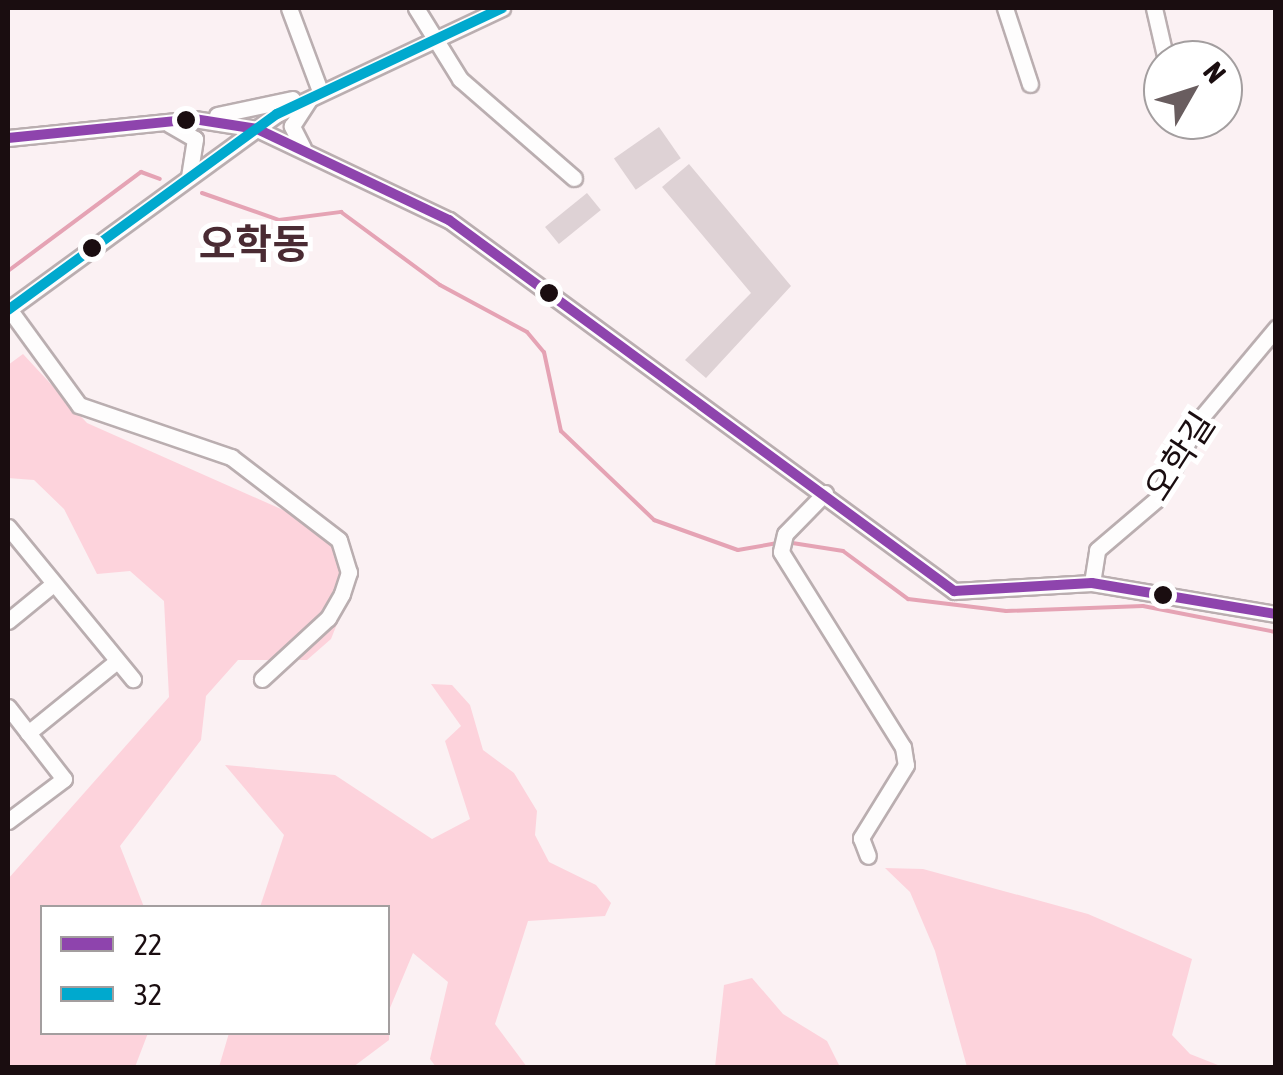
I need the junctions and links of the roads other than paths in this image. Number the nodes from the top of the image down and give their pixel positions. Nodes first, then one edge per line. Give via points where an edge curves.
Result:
1 (289, 8) edge
2 (416, 8) edge
3 (502, 8) edge
4 (1005, 8) edge
5 (1154, 8) edge
6 (1161, 40) edge
7 (433, 42) junction
8 (1030, 84) dead end
9 (320, 91) junction
10 (194, 119) junction
11 (166, 123) junction
12 (257, 129) junction
13 (8, 138) edge
14 (310, 154) junction
15 (574, 178) dead end
16 (187, 181) junction
17 (8, 310) edge
18 (1276, 328) edge
19 (825, 493) junction
20 (8, 527) edge
21 (1092, 583) junction
22 (53, 584) junction
23 (1276, 614) edge
24 (8, 621) edge
25 (117, 661) junction
26 (132, 678) dead end
27 (262, 678) dead end
28 (8, 707) edge
29 (28, 733) junction
30 (8, 821) edge
31 (868, 856) dead end

1 - 9 street
2 - 7 street
3 - 7 street
4 - 8 street
5 - 6 street
7 - 9 street
7 - 15 street via 480,99
9 - 10 street
9 - 12 street
9 - 14 street via 292,126
10 - 11 street
10 - 12 street
11 - 13 street
11 - 16 street via 195,139
12 - 14 street
12 - 16 street
14 - 19 street via 449,220
16 - 17 street
17 - 27 street via 79,405 231,456 339,540 349,572 342,594 328,618
18 - 21 street, 오학길 via 1200,419 1157,499 1097,550
19 - 21 street via 954,591
19 - 31 street via 784,534 781,552 903,747 906,765 861,838
20 - 22 street
21 - 23 street
22 - 24 street
22 - 25 street
25 - 26 street
25 - 29 street
28 - 29 street
29 - 30 street via 64,778

